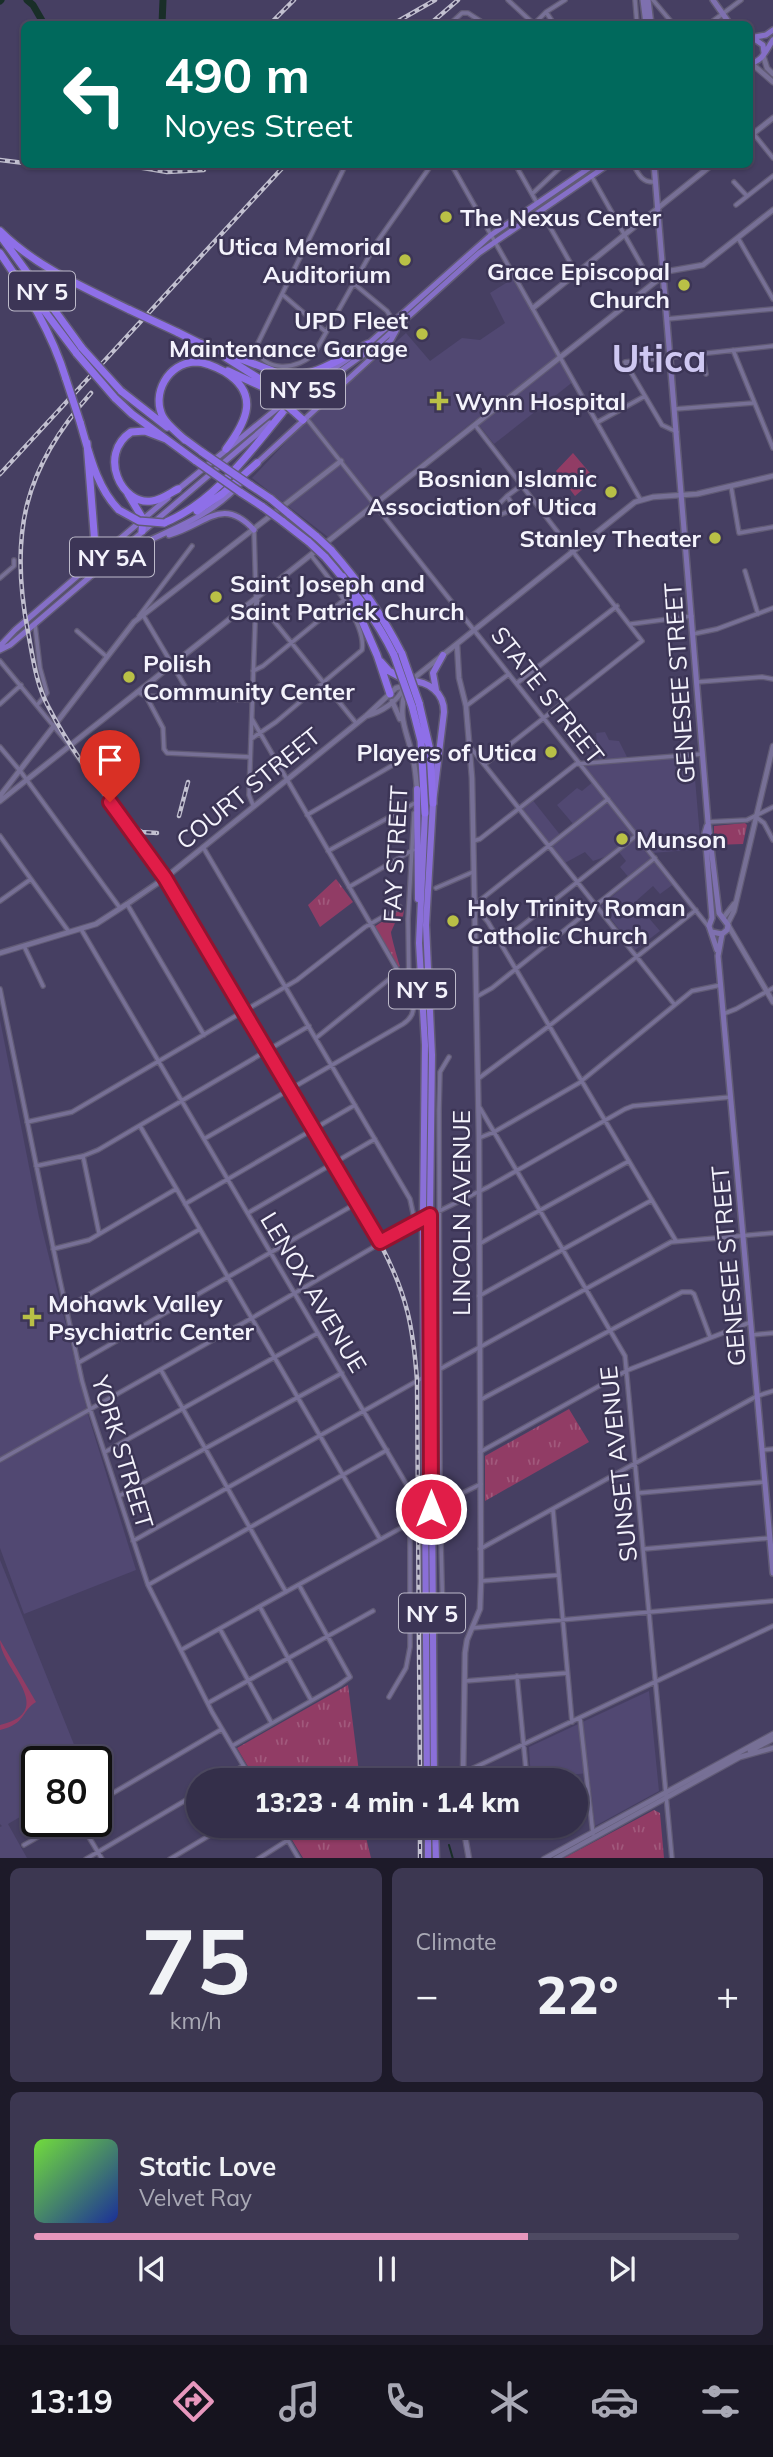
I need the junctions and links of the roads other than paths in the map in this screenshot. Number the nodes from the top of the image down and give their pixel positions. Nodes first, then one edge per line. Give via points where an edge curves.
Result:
1 (508, 0) edge
2 (565, 0) edge
3 (641, 0) edge
4 (653, 0) edge
5 (713, 0) edge
6 (741, 0) edge
7 (546, 12) junction
8 (724, 14) junction
9 (453, 21) edge
10 (480, 21) edge
11 (531, 21) edge
12 (537, 21) edge
13 (552, 21) edge
14 (638, 21) edge
15 (648, 21) edge
16 (670, 21) edge
17 (714, 21) edge
18 (730, 21) edge
19 (773, 30) edge
20 (753, 38) edge
21 (753, 39) edge
22 (773, 40) edge
23 (763, 54) junction
24 (753, 62) edge
25 (753, 65) edge
26 (773, 74) edge
27 (773, 82) edge
28 (773, 118) edge
29 (753, 133) edge
30 (753, 137) edge
31 (773, 158) edge
32 (343, 168) edge
33 (429, 168) edge
34 (453, 168) edge
35 (517, 168) edge
36 (560, 168) edge
37 (582, 168) edge
38 (583, 168) edge
39 (604, 168) edge
40 (635, 168) edge
41 (653, 168) edge
42 (708, 168) edge
43 (773, 176) edge
44 (592, 177) junction
45 (655, 182) junction
46 (734, 182) dead end
47 (575, 188) junction
48 (532, 194) junction
49 (747, 197) junction
50 (537, 203) junction
51 (736, 205) dead end
52 (657, 209) junction
53 (773, 210) edge
54 (541, 211) junction
55 (0, 233) edge
56 (625, 235) junction
57 (493, 238) junction
58 (738, 238) junction
59 (0, 252) edge
60 (642, 266) dead end
61 (576, 275) junction
62 (663, 277) junction
63 (353, 283) junction
64 (283, 295) junction
65 (773, 299) edge
66 (533, 308) junction
67 (773, 309) edge
68 (667, 319) junction
69 (396, 325) junction
70 (326, 331) junction
71 (197, 342) junction
72 (368, 344) junction
73 (773, 346) edge
74 (733, 350) junction
75 (80, 351) junction
76 (702, 353) junction
77 (671, 355) junction
78 (561, 357) junction
79 (217, 368) junction
80 (706, 374) dead end
81 (118, 395) junction
82 (645, 396) junction
83 (280, 397) junction
84 (754, 402) junction
85 (675, 409) junction
86 (282, 413) junction
87 (304, 419) junction
88 (597, 422) junction
89 (475, 425) junction
90 (677, 432) junction
91 (166, 439) junction
92 (185, 440) junction
93 (87, 443) junction
94 (773, 448) edge
95 (226, 449) junction
96 (214, 458) joint
97 (341, 461) junction
98 (257, 463) junction
99 (224, 464) joint
100 (773, 476) edge
101 (522, 485) junction
102 (731, 486) junction
103 (126, 489) junction
104 (178, 489) junction
105 (682, 495) junction
106 (507, 496) junction
107 (640, 499) junction
108 (375, 504) junction
109 (143, 519) junction
110 (164, 523) junction
111 (773, 527) edge
112 (254, 530) junction
113 (142, 531) junction
114 (159, 536) junction
115 (313, 540) junction
116 (192, 545) dead end
117 (574, 550) junction
118 (310, 555) junction
119 (15, 560) dead end
120 (98, 568) junction
121 (745, 571) dead end
122 (80, 573) junction
123 (343, 577) junction
124 (0, 579) edge
125 (256, 598) junction
126 (345, 599) junction
127 (617, 606) junction
128 (773, 608) edge
129 (758, 614) junction
130 (143, 615) junction
131 (692, 616) junction
132 (134, 622) junction
133 (35, 623) junction
134 (631, 624) junction
135 (475, 630) junction
136 (77, 631) dead end
137 (693, 634) junction
138 (292, 642) junction
139 (457, 644) junction
140 (0, 648) edge
141 (377, 655) junction
142 (398, 655) junction
143 (443, 655) junction
144 (107, 657) junction
145 (0, 661) edge
146 (172, 665) junction
147 (253, 671) junction
148 (509, 674) junction
149 (773, 678) edge
150 (697, 682) junction
151 (324, 684) junction
152 (407, 684) junction
153 (517, 684) junction
154 (20, 685) junction
155 (436, 691) junction
156 (137, 692) junction
157 (390, 694) junction
158 (146, 696) junction
159 (192, 698) junction
160 (252, 700) junction
161 (392, 703) junction
162 (0, 704) edge
163 (37, 705) junction
164 (415, 705) junction
165 (466, 706) junction
166 (366, 716) junction
167 (544, 718) junction
168 (252, 719) junction
169 (402, 722) junction
170 (356, 723) junction
171 (54, 725) junction
172 (261, 734) junction
173 (251, 739) junction
174 (70, 746) junction
175 (773, 746) edge
176 (0, 747) edge
177 (471, 748) junction
178 (411, 750) junction
179 (702, 754) junction
180 (250, 757) junction
181 (580, 763) junction
182 (485, 764) junction
183 (19, 770) junction
184 (286, 779) junction
185 (27, 780) junction
186 (417, 789) junction
187 (0, 798) edge
188 (608, 799) junction
189 (415, 803) junction
190 (433, 803) junction
191 (253, 805) junction
192 (519, 807) junction
193 (773, 807) edge
194 (425, 813) joint
195 (307, 815) junction
196 (756, 817) junction
197 (708, 822) junction
198 (637, 835) junction
199 (0, 836) edge
200 (773, 840) edge
201 (474, 841) junction
202 (549, 846) junction
203 (203, 847) junction
204 (412, 850) junction
205 (328, 851) junction
206 (655, 858) junction
207 (473, 872) junction
208 (165, 878) junction
209 (31, 879) junction
210 (578, 882) junction
211 (349, 887) junction
212 (436, 888) dead end
213 (0, 901) edge
214 (734, 903) junction
215 (127, 904) junction
216 (474, 905) junction
217 (596, 905) junction
218 (400, 907) dead end
219 (120, 909) junction
220 (695, 911) junction
221 (723, 917) junction
222 (701, 918) junction
223 (711, 919) junction
224 (370, 924) junction
225 (728, 924) junction
226 (81, 929) junction
227 (711, 930) junction
228 (69, 932) junction
229 (723, 934) junction
230 (419, 943) junction
231 (500, 943) junction
232 (741, 945) junction
233 (24, 946) junction
234 (0, 953) edge
235 (718, 956) junction
236 (636, 957) junction
237 (515, 969) junction
238 (398, 972) junction
239 (721, 985) junction
240 (43, 986) dead end
241 (285, 987) junction
242 (0, 989) edge
243 (409, 990) junction
244 (770, 990) edge
245 (476, 997) junction
246 (773, 1002) edge
247 (674, 1004) junction
248 (244, 1011) junction
249 (723, 1014) junction
250 (309, 1026) junction
251 (549, 1026) junction
252 (204, 1035) junction
253 (316, 1038) junction
254 (267, 1050) junction
255 (449, 1057) dead end
256 (159, 1061) junction
257 (331, 1065) junction
258 (478, 1079) junction
259 (581, 1080) junction
260 (290, 1089) junction
261 (731, 1097) junction
262 (181, 1101) junction
263 (355, 1105) junction
264 (478, 1106) junction
265 (605, 1121) junction
266 (27, 1122) junction
267 (139, 1126) junction
268 (313, 1128) junction
269 (494, 1132) junction
270 (479, 1138) junction
271 (204, 1139) junction
272 (375, 1139) junction
273 (83, 1156) junction
274 (629, 1161) junction
275 (334, 1164) junction
276 (36, 1166) junction
277 (517, 1171) junction
278 (228, 1179) junction
279 (176, 1189) junction
280 (479, 1192) junction
281 (652, 1200) junction
282 (357, 1203) junction
283 (185, 1204) junction
284 (440, 1210) junction
285 (541, 1210) junction
286 (248, 1213) junction
287 (427, 1217) junction
288 (415, 1223) junction
289 (200, 1229) junction
290 (100, 1233) junction
291 (773, 1233) edge
292 (743, 1236) junction
293 (676, 1241) junction
294 (380, 1242) junction
295 (479, 1244) junction
296 (53, 1249) junction
297 (564, 1249) junction
298 (271, 1254) junction
299 (229, 1279) junction
300 (587, 1289) junction
301 (295, 1293) junction
302 (479, 1297) junction
303 (65, 1306) junction
304 (252, 1318) junction
305 (751, 1322) junction
306 (611, 1329) junction
307 (318, 1333) junction
308 (773, 1333) edge
309 (752, 1335) junction
310 (710, 1338) junction
311 (480, 1349) junction
312 (274, 1357) junction
313 (78, 1363) junction
314 (160, 1370) junction
315 (440, 1370) junction
316 (628, 1370) junction
317 (342, 1373) junction
318 (427, 1376) junction
319 (773, 1391) edge
320 (298, 1396) junction
321 (757, 1396) junction
322 (480, 1400) junction
323 (90, 1409) junction
324 (183, 1409) junction
325 (364, 1410) junction
326 (321, 1436) junction
327 (206, 1449) junction
328 (773, 1449) edge
329 (388, 1450) junction
330 (762, 1450) junction
331 (105, 1452) junction
332 (480, 1452) junction
333 (0, 1460) edge
334 (636, 1464) junction
335 (343, 1476) junction
336 (765, 1482) junction
337 (481, 1484) junction
338 (227, 1489) junction
339 (639, 1493) junction
340 (120, 1496) junction
341 (770, 1502) edge
342 (440, 1504) junction
343 (553, 1510) junction
344 (410, 1523) junction
345 (250, 1529) junction
346 (770, 1538) junction
347 (380, 1539) junction
348 (133, 1541) junction
349 (480, 1549) junction
350 (644, 1549) junction
351 (773, 1573) edge
352 (559, 1575) junction
353 (481, 1581) junction
354 (148, 1585) junction
355 (299, 1585) junction
356 (286, 1592) junction
357 (773, 1601) edge
358 (260, 1607) junction
359 (373, 1611) dead end
360 (649, 1611) junction
361 (562, 1619) junction
362 (443, 1620) dead end
363 (773, 1626) edge
364 (472, 1628) junction
365 (220, 1629) junction
366 (328, 1636) junction
367 (181, 1650) junction
368 (288, 1657) junction
369 (568, 1673) junction
370 (517, 1676) junction
371 (248, 1680) junction
372 (464, 1681) junction
373 (656, 1682) junction
374 (389, 1697) dead end
375 (312, 1700) junction
376 (208, 1703) junction
377 (580, 1717) junction
378 (572, 1721) junction
379 (271, 1722) junction
380 (222, 1730) junction
381 (773, 1736) edge
382 (523, 1745) junction
383 (232, 1746) junction
384 (773, 1748) edge
385 (740, 1757) junction
386 (243, 1766) joint
387 (240, 1768) edge
388 (427, 1768) edge
389 (434, 1768) edge
390 (463, 1768) edge
391 (474, 1768) edge
392 (526, 1768) edge
393 (112, 1794) edge
394 (666, 1794) junction
395 (186, 1800) edge
396 (593, 1834) junction
397 (37, 1837) edge
398 (89, 1837) edge
399 (205, 1838) edge
400 (428, 1838) edge
401 (435, 1838) edge
402 (465, 1838) edge
403 (288, 1840) joint
404 (24, 1844) dead end
405 (98, 1852) junction
406 (86, 1858) edge
407 (102, 1858) edge
408 (170, 1858) edge
409 (258, 1858) edge
410 (299, 1858) edge
411 (428, 1858) edge
412 (436, 1858) edge
413 (469, 1858) edge
414 (544, 1858) edge
415 (555, 1858) edge
416 (672, 1858) edge

1 - 11 street
2 - 7 street
3 - 14 street
3 - 15 main road
4 - 16 street
5 - 8 main road
6 - 8 street
7 - 12 street
7 - 13 street
8 - 17 street
8 - 18 main road
9 - 10 street via 460,13
19 - 20 main road
21 - 23 main road via 761,42
22 - 23 main road
23 - 24 main road
23 - 26 street
25 - 27 street
28 - 29 street
30 - 31 street
32 - 64 street
33 - 63 street
34 - 57 street
35 - 48 street
36 - 48 street
37 - 50 main road, NY 5S via 574,179
38 - 47 main road
39 - 44 main road, NY 5S
40 - 45 street via 642,180
41 - 45 main road, GENESEE STREET
42 - 52 street
43 - 49 street
44 - 47 main road, NY 5S
44 - 56 street
45 - 52 main road, GENESEE STREET
46 - 49 street
47 - 54 main road, NY 5S
48 - 50 street
49 - 51 street
50 - 57 main road, NY 5S
52 - 56 street
52 - 62 main road, GENESEE STREET
53 - 58 street
54 - 57 main road, NY 5S
54 - 61 street
55 - 71 highway, bridge via 56,273
55 - 75 highway, NY 5
56 - 60 street
56 - 61 street
57 - 66 street
57 - 69 main road, NY 5S
58 - 62 street via 703,265 669,271
58 - 65 street
59 - 75 highway, NY 5
59 - 93 highway, bridge via 60,358
61 - 66 street
62 - 68 main road, GENESEE STREET
62 - 78 street
63 - 69 street
63 - 70 street
64 - 70 street
64 - 70 street via 256,349 261,357 281,367 294,366 310,357
66 - 78 street
67 - 68 street
68 - 77 main road, GENESEE STREET
69 - 72 main road, NY 5S
69 - 86 main road, NY 5S via 355,362
69 - 87 main road via 391,340
71 - 72 highway via 293,376 310,374
71 - 83 highway via 240,366
72 - 95 main road, NY 5S
73 - 74 street
74 - 76 street
74 - 84 street
75 - 81 highway, NY 5, bridge
76 - 77 street
76 - 80 street
77 - 82 street via 625,362
77 - 85 main road, GENESEE STREET
78 - 88 street
78 - 89 street
79 - 83 highway via 253,380
79 - 92 highway via 186,364 163,384 159,395 162,414
79 - 95 highway via 240,383 247,397 243,423
81 - 91 highway, NY 5
81 - 92 highway, NY 5
82 - 88 street
82 - 90 street via 662,425
83 - 87 highway, bridge
84 - 85 street
84 - 94 street
85 - 90 main road, GENESEE STREET
86 - 99 main road, NY 5S
86 - 110 highway via 218,487 192,509
87 - 97 street, STATE STREET
87 - 98 main road
88 - 107 street
89 - 101 street
89 - 108 street
90 - 105 main road, GENESEE STREET
91 - 103 highway via 140,430 120,442 114,465
91 - 115 highway, NY 5, bridge
92 - 115 highway, NY 5, bridge via 271,499
93 - 110 highway, bridge via 106,494 119,510 139,520
93 - 122 highway via 95,545
95 - 96 main road, NY 5S
96 - 104 main road, NY 5A
97 - 108 street, STATE STREET
97 - 112 street
98 - 110 highway via 216,498 184,518
98 - 114 main road via 210,511
99 - 113 main road, NY 5A
100 - 102 street
101 - 106 street
101 - 117 street
102 - 105 street
102 - 111 street via 739,533
103 - 104 highway via 148,502
103 - 109 highway
104 - 109 main road, NY 5A
105 - 107 street
105 - 131 main road, GENESEE STREET
106 - 106 street via 495,508 502,514 512,510
107 - 117 street, COURT STREET
108 - 118 street
108 - 135 street, STATE STREET
109 - 113 highway
109 - 122 main road, NY 5A
112 - 114 main road via 241,516 224,512
112 - 125 street
112 - 130 street
113 - 120 main road, NY 5A
114 - 120 main road
115 - 123 highway, NY 5, bridge
115 - 142 highway, NY 5, bridge via 331,550 366,592 387,624
116 - 132 street
117 - 127 street
117 - 135 street, COURT STREET
118 - 125 street
118 - 126 street
119 - 124 street
120 - 133 main road, NY 5A
121 - 129 street
122 - 140 main road, NY 5A
123 - 141 highway
123 - 142 highway, NY 5
125 - 138 street
125 - 146 street
125 - 147 street
126 - 138 street
126 - 151 street via 363,640 362,650
127 - 134 street
127 - 153 street
128 - 129 street
129 - 137 street
130 - 132 street
130 - 146 street
131 - 134 street
131 - 137 main road, GENESEE STREET
132 - 144 street
133 - 140 main road, NY 5A
133 - 163 street via 47,694
134 - 167 street via 642,641
135 - 139 street, COURT STREET
135 - 148 street, STATE STREET
136 - 144 street
137 - 150 main road, GENESEE STREET
138 - 147 street
138 - 151 street
139 - 143 street, COURT STREET
139 - 165 street, LINCOLN AVENUE
141 - 152 highway
141 - 157 highway
142 - 164 highway, NY 5, bridge
143 - 152 street, COURT STREET
143 - 155 highway via 433,673
144 - 171 street
145 - 154 street
146 - 156 street
146 - 159 street
147 - 160 street
148 - 153 street, STATE STREET
148 - 165 street
149 - 150 street
150 - 179 main road, GENESEE STREET
151 - 170 street
151 - 172 street
152 - 155 highway via 424,682
152 - 157 street, COURT STREET
152 - 161 street, COURT STREET
152 - 169 street, FAY STREET
153 - 167 street, STATE STREET
154 - 162 street
154 - 163 street
155 - 190 highway via 444,712
156 - 158 street
156 - 174 street
157 - 161 street, FAY STREET
157 - 166 street, COURT STREET
158 - 159 street
158 - 180 street via 163,729 167,752
159 - 160 street
160 - 168 street
161 - 166 street, COURT STREET
161 - 169 street, FAY STREET
163 - 171 street
164 - 190 highway, NY 5 via 430,750
164 - 194 highway, NY 5
165 - 177 street, LINCOLN AVENUE
166 - 170 street, COURT STREET
167 - 181 street, STATE STREET
167 - 182 street
168 - 172 street
168 - 173 street
169 - 178 street, FAY STREET
170 - 184 street, COURT STREET
171 - 174 street
171 - 183 street
172 - 173 street
172 - 184 street
173 - 180 street
174 - 185 street
174 - 208 street
175 - 196 street
176 - 183 street
177 - 182 street
177 - 201 street, LINCOLN AVENUE
178 - 186 street, FAY STREET
178 - 195 street
179 - 181 street
179 - 197 main road, GENESEE STREET
180 - 191 street via 248,794
181 - 188 street, STATE STREET
181 - 192 street
182 - 192 street
183 - 185 street
183 - 187 street
184 - 191 street, COURT STREET
184 - 195 street
185 - 187 street
185 - 219 street
186 - 189 street, FAY STREET
186 - 230 highway
188 - 198 street, STATE STREET
188 - 202 street
189 - 204 street, FAY STREET
189 - 205 street
190 - 287 highway, NY 5 via 426,925 432,1055
191 - 203 street, COURT STREET
192 - 201 street
192 - 202 street
193 - 196 street
194 - 230 highway, NY 5
195 - 205 street
196 - 197 street
196 - 200 street
196 - 214 street
197 - 221 main road, GENESEE STREET
197 - 223 main road, GENESEE STREET
198 - 206 street, STATE STREET
198 - 210 street
199 - 209 street
201 - 207 street, LINCOLN AVENUE
202 - 210 street
202 - 216 street
203 - 208 street, COURT STREET
203 - 241 street
204 - 211 street
204 - 243 street, FAY STREET
205 - 211 street
206 - 217 street
206 - 220 street, STATE STREET
207 - 212 street
207 - 216 street, LINCOLN AVENUE
208 - 215 street, COURT STREET
208 - 248 street
209 - 213 street
209 - 228 street
210 - 217 street
210 - 231 street
211 - 224 street
214 - 221 street
214 - 225 street
215 - 219 street, COURT STREET
215 - 252 street
216 - 231 street
216 - 245 street, LINCOLN AVENUE
217 - 236 street
217 - 237 street
218 - 224 street
219 - 226 street, COURT STREET
220 - 222 street, STATE STREET
220 - 236 street
221 - 223 main road
221 - 225 main road
222 - 223 street
222 - 227 street, STATE STREET
223 - 227 main road, GENESEE STREET
224 - 238 street
224 - 241 street
225 - 229 main road, GENESEE STREET
225 - 232 street
226 - 228 street, COURT STREET
226 - 256 street, LENOX AVENUE
227 - 229 main road
227 - 235 main road, GENESEE STREET
228 - 233 street, COURT STREET
229 - 232 street
229 - 235 main road, GENESEE STREET
230 - 287 highway, NY 5
231 - 237 street
232 - 244 street
233 - 234 street, COURT STREET
233 - 240 street
235 - 239 main road, GENESEE STREET
236 - 247 street
236 - 251 street
237 - 245 street
237 - 251 street
238 - 243 street
238 - 253 street
239 - 247 street via 694,990
239 - 249 main road, GENESEE STREET
241 - 248 street
241 - 250 street
242 - 266 street, YORK STREET
243 - 257 street, FAY STREET via 411,1019
244 - 246 street
244 - 249 street
245 - 258 street, LINCOLN AVENUE
247 - 259 street
248 - 252 street
248 - 254 street
249 - 261 main road, GENESEE STREET
250 - 253 street
250 - 254 street
251 - 258 street
251 - 259 street
252 - 256 street
253 - 257 street
254 - 260 street
254 - 262 street
255 - 284 street via 440,1072
256 - 262 street, LENOX AVENUE
256 - 266 street via 72,1112
257 - 260 street
257 - 263 street
258 - 264 street, LINCOLN AVENUE
259 - 265 street
259 - 269 street
260 - 268 street
260 - 271 street
261 - 265 street via 633,1106
261 - 292 main road, GENESEE STREET
262 - 267 street
262 - 271 street, LENOX AVENUE
263 - 268 street
263 - 272 street
264 - 269 street, SUNSET AVENUE
264 - 270 street, LINCOLN AVENUE
265 - 274 street
265 - 277 street
266 - 276 street, YORK STREET
267 - 273 street
267 - 279 street
268 - 275 street
268 - 278 street
269 - 270 street
269 - 277 street, SUNSET AVENUE
270 - 280 street, LINCOLN AVENUE
271 - 278 street, LENOX AVENUE
272 - 275 street
272 - 288 street via 411,1199
273 - 276 street
273 - 290 street
274 - 281 street
274 - 285 street
275 - 282 street
275 - 286 street
276 - 296 street, YORK STREET
277 - 280 street
277 - 285 street, SUNSET AVENUE
278 - 283 street
278 - 286 street, LENOX AVENUE
279 - 283 street
279 - 290 street
280 - 284 street
280 - 295 street, LINCOLN AVENUE
281 - 293 street
281 - 297 street
282 - 294 street
282 - 298 street
283 - 289 street
284 - 287 street
284 - 315 street
285 - 295 street
285 - 297 street, SUNSET AVENUE
286 - 298 street, LENOX AVENUE
287 - 288 street
287 - 318 highway, NY 5
288 - 294 street
289 - 299 street
289 - 303 street
290 - 296 street via 82,1243
291 - 292 street
292 - 293 street
292 - 305 main road, GENESEE STREET
293 - 300 street
294 - 301 street
295 - 302 street, LINCOLN AVENUE
296 - 303 street, YORK STREET
297 - 300 street, SUNSET AVENUE
297 - 302 street
298 - 299 street
298 - 301 street, LENOX AVENUE
299 - 304 street
299 - 313 street
300 - 306 street, SUNSET AVENUE
300 - 311 street
301 - 304 street
301 - 307 street, LENOX AVENUE
302 - 311 street, LINCOLN AVENUE
303 - 313 street, YORK STREET
304 - 312 street
304 - 314 street
305 - 309 main road, GENESEE STREET
305 - 310 street
306 - 310 street via 682,1292 691,1292
306 - 316 street, SUNSET AVENUE
306 - 322 street
307 - 312 street
307 - 317 street, LENOX AVENUE
308 - 309 street
309 - 321 main road, GENESEE STREET
310 - 316 street
311 - 315 street
311 - 322 street, LINCOLN AVENUE
312 - 320 street
312 - 324 street
313 - 323 street, YORK STREET
314 - 323 street
314 - 324 street
315 - 318 street
315 - 342 street
316 - 332 street
316 - 334 street, SUNSET AVENUE
317 - 320 street
317 - 325 street, LENOX AVENUE
318 - 325 street
318 - 388 highway, NY 5
318 - 389 highway, NY 5
319 - 321 street
320 - 326 street
320 - 327 street
321 - 330 main road, GENESEE STREET
321 - 334 street
322 - 332 street, LINCOLN AVENUE
323 - 331 street, YORK STREET
323 - 333 street
324 - 327 street
324 - 331 street
325 - 326 street
325 - 329 street, LENOX AVENUE
326 - 335 street
326 - 338 street
327 - 338 street
327 - 340 street
328 - 330 street
329 - 335 street
329 - 344 street, LENOX AVENUE via 408,1487
330 - 336 main road, GENESEE STREET
331 - 340 street, YORK STREET
332 - 337 street, LINCOLN AVENUE
334 - 339 street, SUNSET AVENUE
334 - 343 street
335 - 345 street
335 - 347 street
336 - 339 street
336 - 341 main road, GENESEE STREET
337 - 342 street
337 - 349 street, LINCOLN AVENUE
338 - 345 street
338 - 348 street
339 - 350 street, SUNSET AVENUE
340 - 348 street, YORK STREET
341 - 346 main road, GENESEE STREET
342 - 362 street
343 - 349 street
343 - 352 street
344 - 347 street
344 - 374 street, LENOX AVENUE via 409,1657
345 - 354 street
345 - 356 street
346 - 350 street
346 - 351 main road, GENESEE STREET
347 - 355 street
348 - 354 street, YORK STREET
349 - 353 street, LINCOLN AVENUE
350 - 360 street, SUNSET AVENUE
352 - 353 street
352 - 361 street
353 - 364 street, LINCOLN AVENUE via 480,1609
354 - 367 street, YORK STREET
355 - 356 street
355 - 366 street
356 - 358 street
357 - 360 street
358 - 365 street
358 - 368 street
359 - 366 street
360 - 361 street
360 - 373 street, SUNSET AVENUE
361 - 364 street
361 - 369 street
363 - 373 street
364 - 372 street, LINCOLN AVENUE via 464,1653
365 - 367 street
365 - 371 street
366 - 368 street
366 - 375 street via 349,1679
367 - 376 street, YORK STREET
368 - 371 street
368 - 375 street
369 - 370 street
369 - 378 street
370 - 372 street
370 - 382 street
371 - 376 street
371 - 379 street
372 - 390 street, LINCOLN AVENUE
373 - 377 street
373 - 394 street, SUNSET AVENUE
375 - 379 street
376 - 380 street, YORK STREET
377 - 378 street
377 - 396 street
378 - 382 street
379 - 383 street
380 - 383 street, YORK STREET
380 - 393 street
381 - 385 street
381 - 394 street
382 - 391 street
382 - 392 street
383 - 386 street, YORK STREET
384 - 385 street
385 - 394 street
386 - 387 street
394 - 396 street
394 - 416 street, SUNSET AVENUE
395 - 405 street
396 - 414 street
396 - 415 street
397 - 404 street
398 - 405 street
399 - 408 street
400 - 411 highway
401 - 412 highway
402 - 413 street
403 - 409 street
403 - 410 street
405 - 406 street
405 - 407 street

